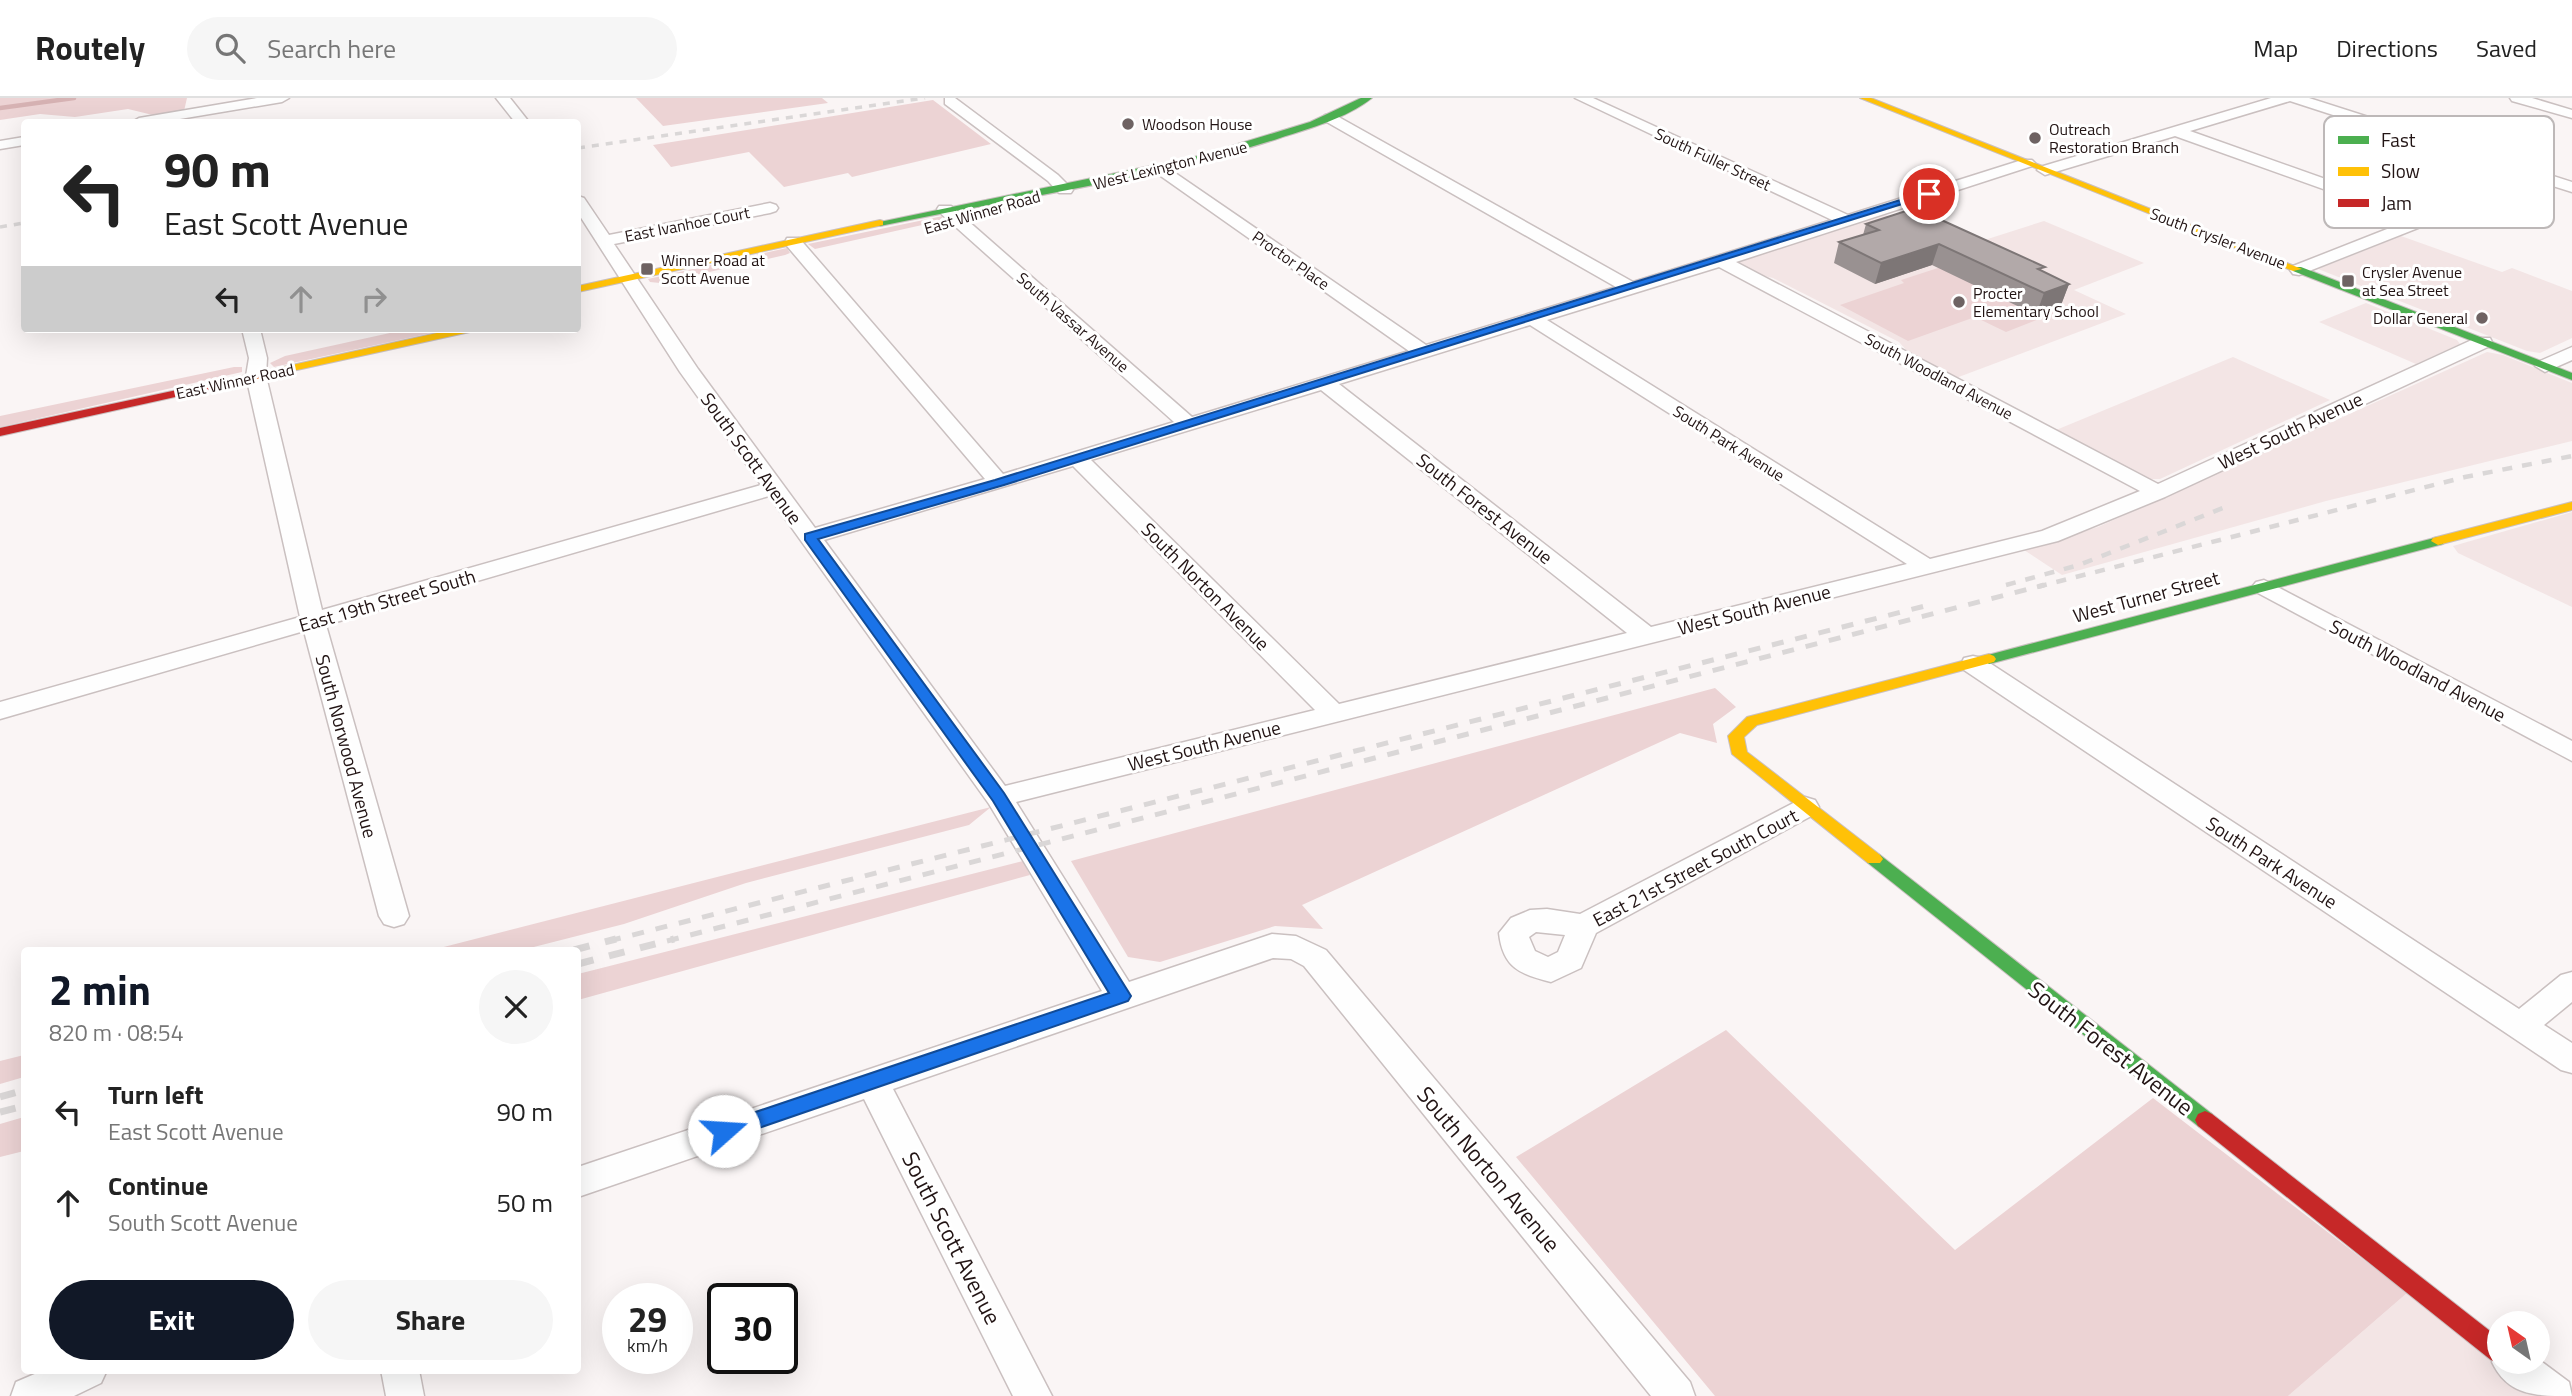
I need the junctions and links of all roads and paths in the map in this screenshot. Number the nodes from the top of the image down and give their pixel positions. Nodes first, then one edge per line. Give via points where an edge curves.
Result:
1 (503, 98) edge
2 (1368, 98) edge
3 (1581, 98) edge
4 (1864, 98) edge
5 (2286, 98) edge
6 (2295, 98) edge
7 (2517, 98) edge
8 (950, 101) dead end
9 (276, 103) edge
10 (2572, 114) edge
11 (2351, 116) edge
12 (1330, 118) junction
13 (161, 119) edge
14 (520, 119) edge
15 (2176, 131) junction
16 (21, 142) edge
17 (0, 145) edge
18 (2036, 167) junction
19 (1160, 169) junction
20 (2554, 181) edge
21 (2324, 184) edge
22 (2572, 187) edge
23 (1065, 190) junction
24 (1048, 193) joint
25 (581, 206) edge
26 (770, 208) dead end
27 (951, 215) junction
28 (1845, 220) junction
29 (2405, 228) edge
30 (604, 241) junction
31 (798, 249) junction
32 (1721, 261) junction
33 (2299, 270) junction
34 (633, 285) junction
35 (1630, 288) junction
36 (581, 289) edge
37 (581, 304) edge
38 (1532, 318) junction
39 (252, 333) edge
40 (444, 333) edge
41 (2483, 342) junction
42 (1423, 352) junction
43 (2572, 353) edge
44 (257, 362) junction
45 (2545, 366) junction
46 (2572, 377) edge
47 (1324, 382) junction
48 (1188, 424) junction
49 (0, 432) edge
50 (1077, 458) junction
51 (999, 482) junction
52 (774, 488) junction
53 (2157, 492) junction
54 (2572, 506) edge
55 (810, 537) junction
56 (1927, 567) junction
57 (2264, 587) junction
58 (313, 621) junction
59 (1646, 635) junction
60 (1973, 664) junction
61 (0, 711) edge
62 (1335, 714) junction
63 (1736, 736) joint
64 (2572, 752) edge
65 (999, 797) junction
66 (1805, 807) junction
67 (394, 916) dead end
68 (1584, 926) dead end
69 (2572, 984) edge
70 (1121, 996) junction
71 (2520, 1026) junction
72 (2572, 1060) edge
73 (872, 1081) junction
74 (581, 1181) edge
75 (2487, 1343) edge
76 (79, 1374) edge
77 (401, 1374) edge
78 (2527, 1374) edge
79 (30, 1396) edge
80 (405, 1396) edge
81 (1033, 1396) edge
82 (1676, 1396) edge
83 (2555, 1396) edge

1 - 14 street
2 - 12 street, West Lexington Avenue
3 - 28 street, South Fuller Street
4 - 18 street, South Crysler Avenue
5 - 15 street
6 - 11 street
7 - 10 street
8 - 23 street
9 - 13 street
12 - 19 street, West Lexington Avenue via 1247,147
12 - 35 street
15 - 18 street
15 - 21 street
16 - 17 street
18 - 28 street
18 - 33 street, South Crysler Avenue
19 - 23 street, West Lexington Avenue
19 - 42 street, Proctor Place
20 - 22 street
23 - 24 street, West Lexington Avenue
24 - 27 street, East Winner Road
25 - 30 street, South Scott Avenue
26 - 30 street, East Ivanhoe Court
27 - 31 street, East Winner Road
27 - 48 street, South Vassar Avenue
28 - 32 street
29 - 33 street
30 - 34 street, South Scott Avenue
31 - 34 street, East Winner Road
31 - 51 street
32 - 35 street
32 - 53 street, South Woodland Avenue
33 - 41 street, South Crysler Avenue
34 - 36 street, East Winner Road
34 - 37 street, East Winner Road
34 - 52 street, South Scott Avenue
35 - 38 street
38 - 42 street
38 - 56 street, South Park Avenue
39 - 44 street, South Norwood Avenue
40 - 44 street, East Winner Road
41 - 45 street, South Crysler Avenue
41 - 53 street, West South Avenue
42 - 47 street
43 - 45 street
44 - 49 street, East Winner Road
44 - 58 street, South Norwood Avenue
45 - 46 street, South Crysler Avenue
47 - 48 street
47 - 59 street, South Forest Avenue
48 - 50 street
50 - 51 street
50 - 62 street, South Norton Avenue
51 - 55 street
52 - 55 street, South Scott Avenue
52 - 58 street, East 19th Street South
53 - 56 street, West South Avenue via 2050,536
54 - 57 street, West Turner Street
55 - 65 street, South Scott Avenue
56 - 59 street, West South Avenue
57 - 60 street, West Turner Street
57 - 64 street, South Woodland Avenue
58 - 61 street, East 19th Street South
58 - 67 street, South Norwood Avenue
59 - 62 street, West South Avenue
60 - 63 street, West Turner Street via 1752,721
60 - 71 street, South Park Avenue
62 - 65 street, West South Avenue
63 - 66 street, South Forest Avenue via 1740,754
65 - 70 street, South Scott Avenue
66 - 68 street, East 21st Street South Court
66 - 75 street, South Forest Avenue
69 - 71 street
70 - 73 street
70 - 82 street, South Norton Avenue via 1272,946 1296,948 1315,958
71 - 72 street, South Park Avenue
73 - 74 street
73 - 81 street, South Scott Avenue
76 - 79 street
77 - 80 street
78 - 83 street

